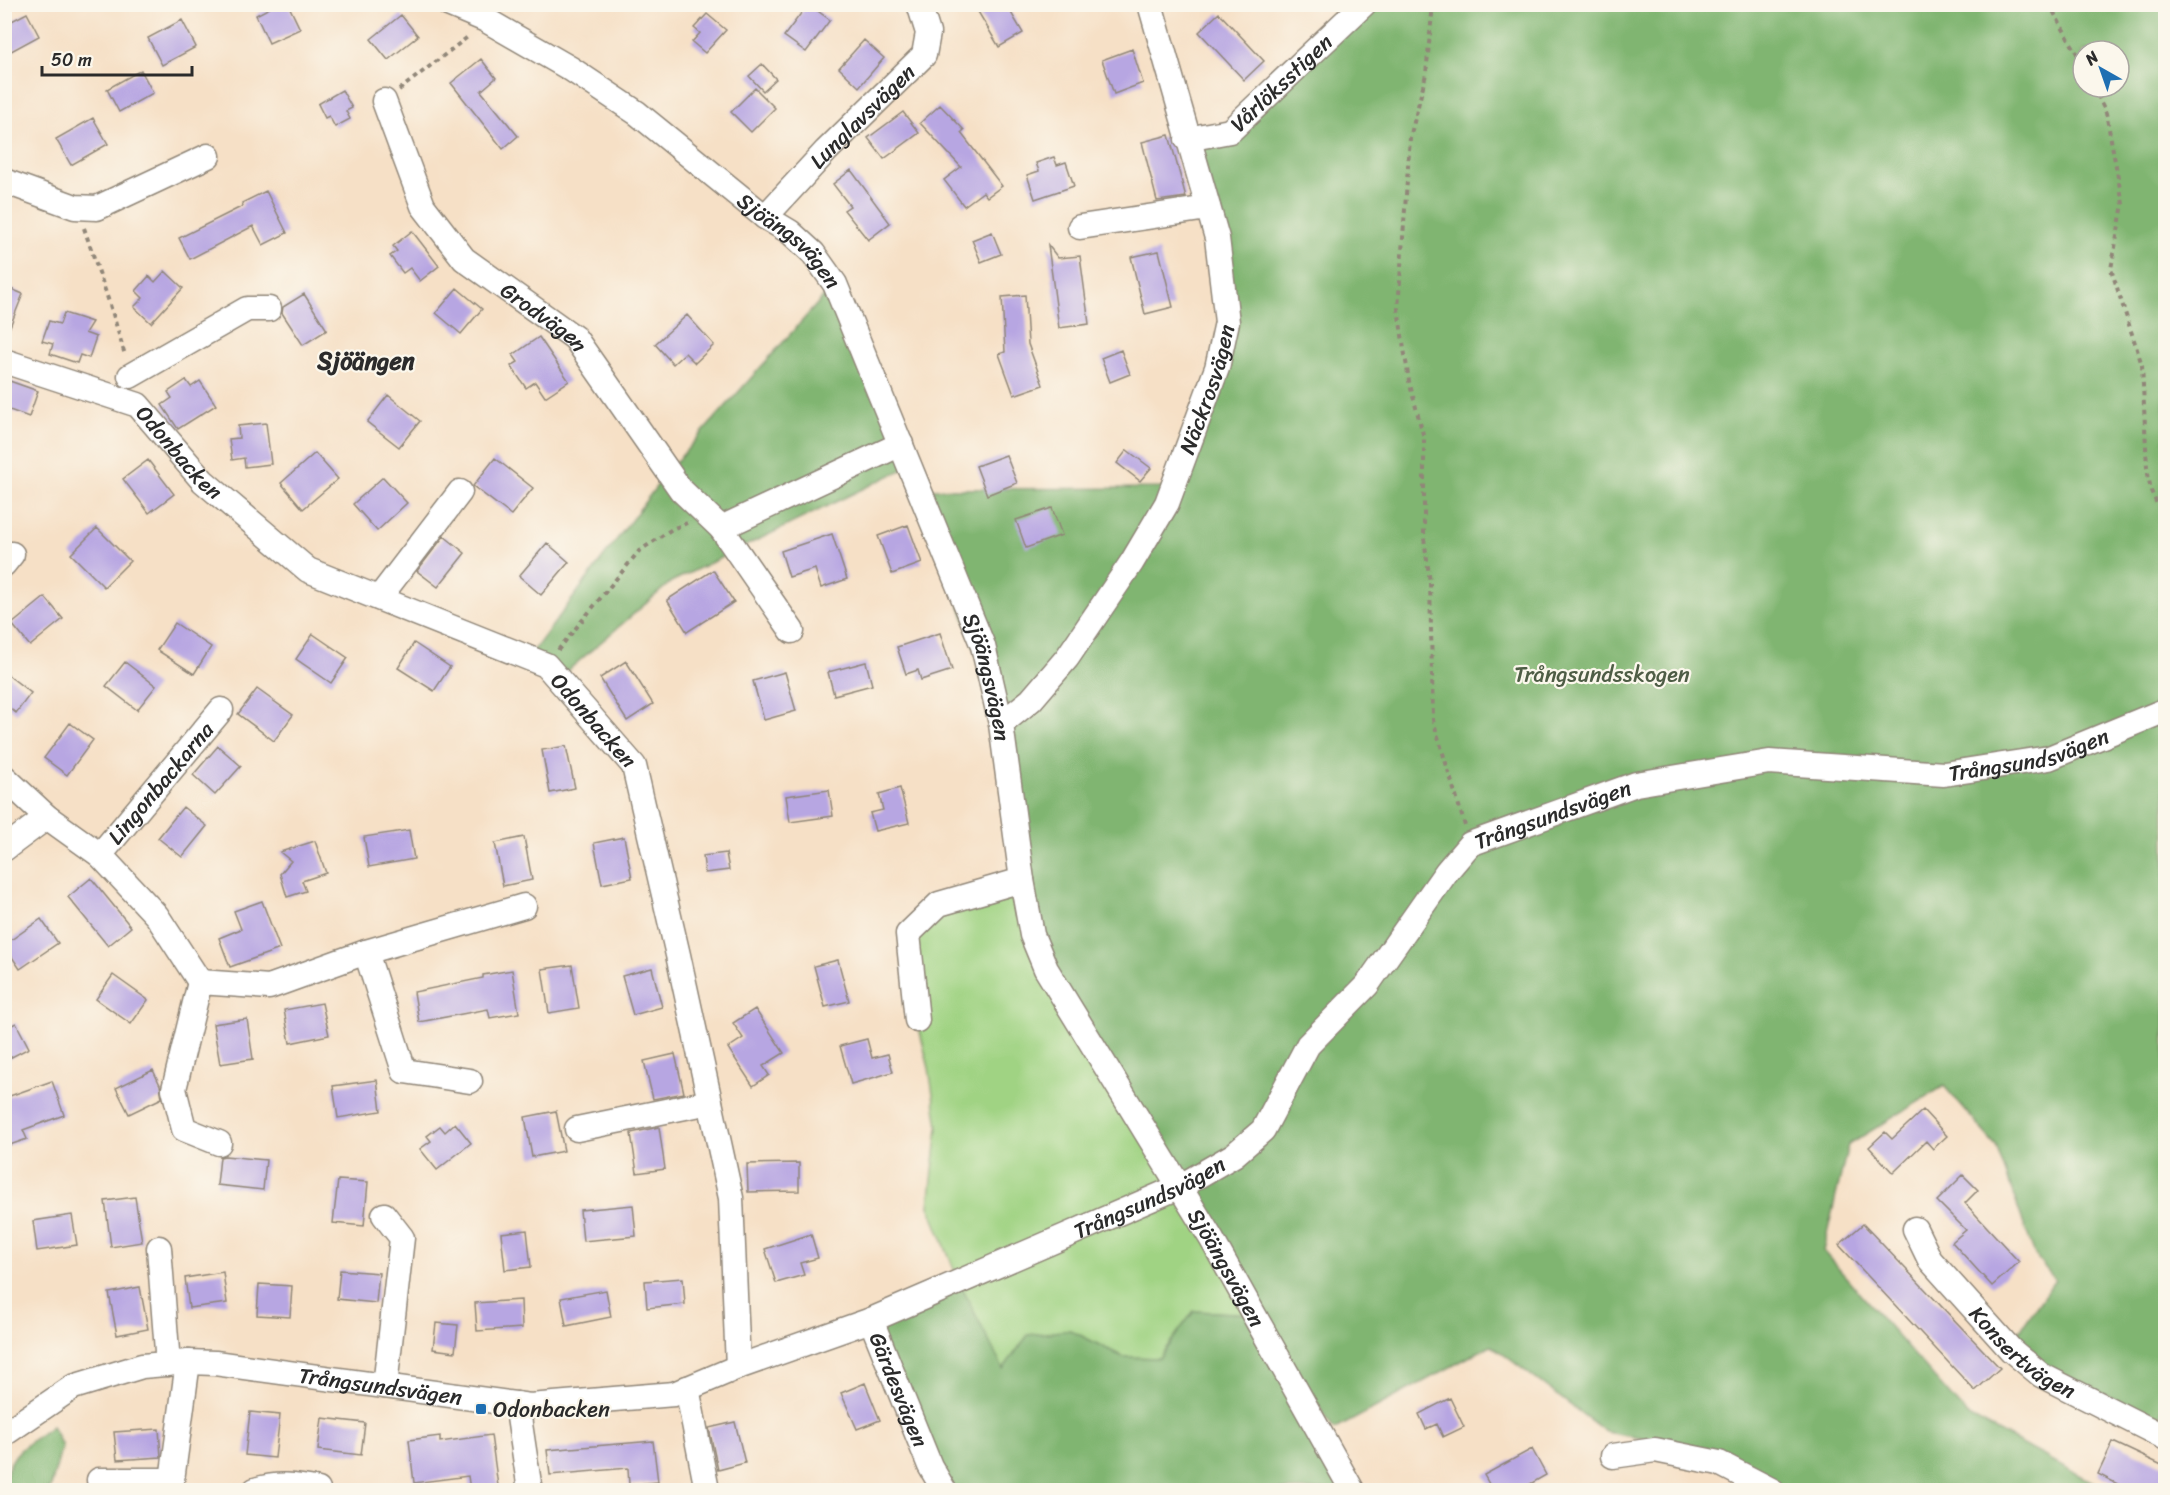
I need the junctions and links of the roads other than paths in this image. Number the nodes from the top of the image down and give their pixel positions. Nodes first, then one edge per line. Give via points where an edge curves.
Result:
1 (448, 4) edge
2 (920, 4) edge
3 (1150, 4) edge
4 (1364, 4) edge
5 (384, 101) road end
6 (1187, 139) junction
7 (208, 156) dead end
8 (4, 181) edge
9 (1208, 208) junction
10 (765, 217) junction
11 (1080, 227) dead end
12 (269, 309) dead end
13 (4, 361) edge
14 (130, 376) road end
15 (901, 444) junction
16 (460, 492) dead end
17 (714, 521) junction
18 (379, 598) junction
19 (792, 631) dead end
20 (221, 710) dead end
21 (2166, 710) edge
22 (1001, 724) junction
23 (4, 777) edge
24 (46, 817) junction
25 (4, 849) edge
26 (100, 855) junction
27 (1022, 880) junction
28 (524, 906) dead end
29 (366, 952) junction
30 (200, 981) junction
31 (917, 1020) dead end
32 (470, 1081) dead end
33 (710, 1102) junction
34 (577, 1129) dead end
35 (219, 1143) dead end
36 (1181, 1186) junction
37 (384, 1215) dead end
38 (1915, 1229) dead end
39 (159, 1248) dead end
40 (871, 1320) junction
41 (178, 1363) junction
42 (738, 1367) junction
43 (385, 1386) junction
44 (687, 1388) junction
45 (517, 1404) junction
46 (4, 1434) edge
47 (2166, 1438) edge
48 (1613, 1456) dead end
49 (99, 1480) dead end
50 (176, 1485) edge
51 (255, 1491) edge
52 (318, 1491) edge
53 (530, 1491) edge
54 (707, 1491) edge
55 (944, 1491) edge
56 (1352, 1491) edge
57 (1771, 1491) edge

1 - 10 street, Sjöängsvägen via 486,20 571,69 637,113
2 - 10 street, Lunglavsvägen via 928,33 924,55
3 - 6 street, Näckrosvägen
4 - 6 street, Vårlöksstigen via 1230,131
5 - 17 street, Grodvägen via 423,206 464,259 575,338 681,490
6 - 9 street, Näckrosvägen
7 - 8 street via 97,208 75,207
9 - 11 street
9 - 22 street, Näckrosvägen via 1217,238 1227,322 1217,368 1167,503 1067,658 1031,700
10 - 15 street, Sjöängsvägen via 790,232 813,254 834,284
12 - 14 street via 247,309
13 - 18 street, Odonbacken via 138,405 203,480 308,570
15 - 17 street
15 - 22 street, Sjöängsvägen via 983,646
16 - 18 street
17 - 19 street, Grodvägen
18 - 33 street, Odonbacken via 546,665 634,766
20 - 26 street, Lingonbackarna
21 - 36 street, Trångsundsvägen via 2049,758 1944,774 1769,762 1636,784 1470,844 1367,985 1308,1046 1263,1130 1233,1155
22 - 27 street, Sjöängsvägen
23 - 24 street, Lingonbackarna
24 - 25 street
24 - 26 street, Lingonbackarna
26 - 30 street, Lingonbackarna via 157,916
27 - 31 street via 939,904 908,934
27 - 36 street, Sjöängsvägen via 1032,935 1046,969
28 - 29 street
29 - 30 street via 269,987
29 - 32 street via 404,1071
30 - 35 street via 174,1089 184,1129
33 - 34 street
33 - 42 street, Odonbacken via 730,1198
36 - 40 street, Trångsundsvägen
36 - 56 street, Sjöängsvägen
37 - 43 street via 402,1238
38 - 47 street, Konsertvägen via 1930,1260 2011,1350 2041,1375
39 - 41 street
40 - 42 street, Trångsundsvägen
40 - 55 street, Gärdesvägen via 930,1466
41 - 43 street, Trångsundsvägen via 215,1363
41 - 46 street, Trångsundsvägen via 142,1365 73,1387
41 - 50 street
42 - 44 street, Trångsundsvägen
43 - 45 street, Trångsundsvägen
44 - 45 street, Trångsundsvägen via 674,1394
44 - 54 street
45 - 53 street
48 - 57 street via 1655,1450 1719,1463
49 - 50 street
51 - 52 street via 272,1485

